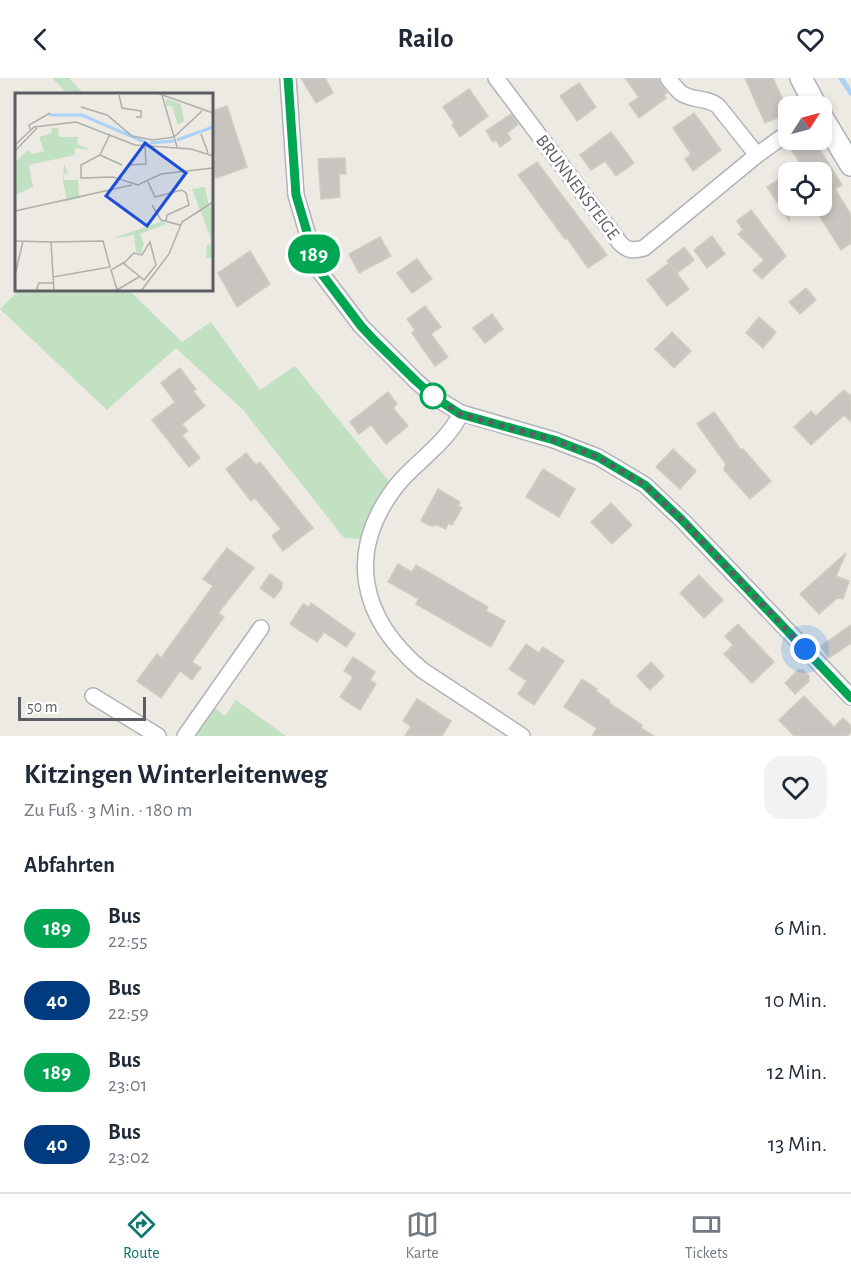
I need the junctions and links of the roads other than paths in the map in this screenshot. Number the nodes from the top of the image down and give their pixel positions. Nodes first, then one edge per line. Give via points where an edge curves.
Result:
1 (288, 78) edge
2 (496, 78) edge
3 (668, 78) edge
4 (801, 78) edge
5 (811, 96) edge
6 (832, 134) edge
7 (778, 140) edge
8 (757, 155) junction
9 (851, 165) edge
10 (460, 414) junction
11 (261, 628) dead end
12 (93, 696) dead end
13 (851, 698) edge
14 (158, 736) edge
15 (185, 736) edge
16 (522, 736) edge

1 - 10 street via 296,195 318,269 384,350 434,397
2 - 8 street, BRUNNENSTEIGE via 626,249 644,248
3 - 8 street via 681,93 718,106
4 - 5 main road
6 - 9 main road
7 - 8 street, BRUNNENSTEIGE
10 - 13 street via 554,440 598,457 645,485
10 - 16 street via 446,438 413,467 383,507 367,552 369,599 380,624 408,658
11 - 15 street
12 - 14 street

